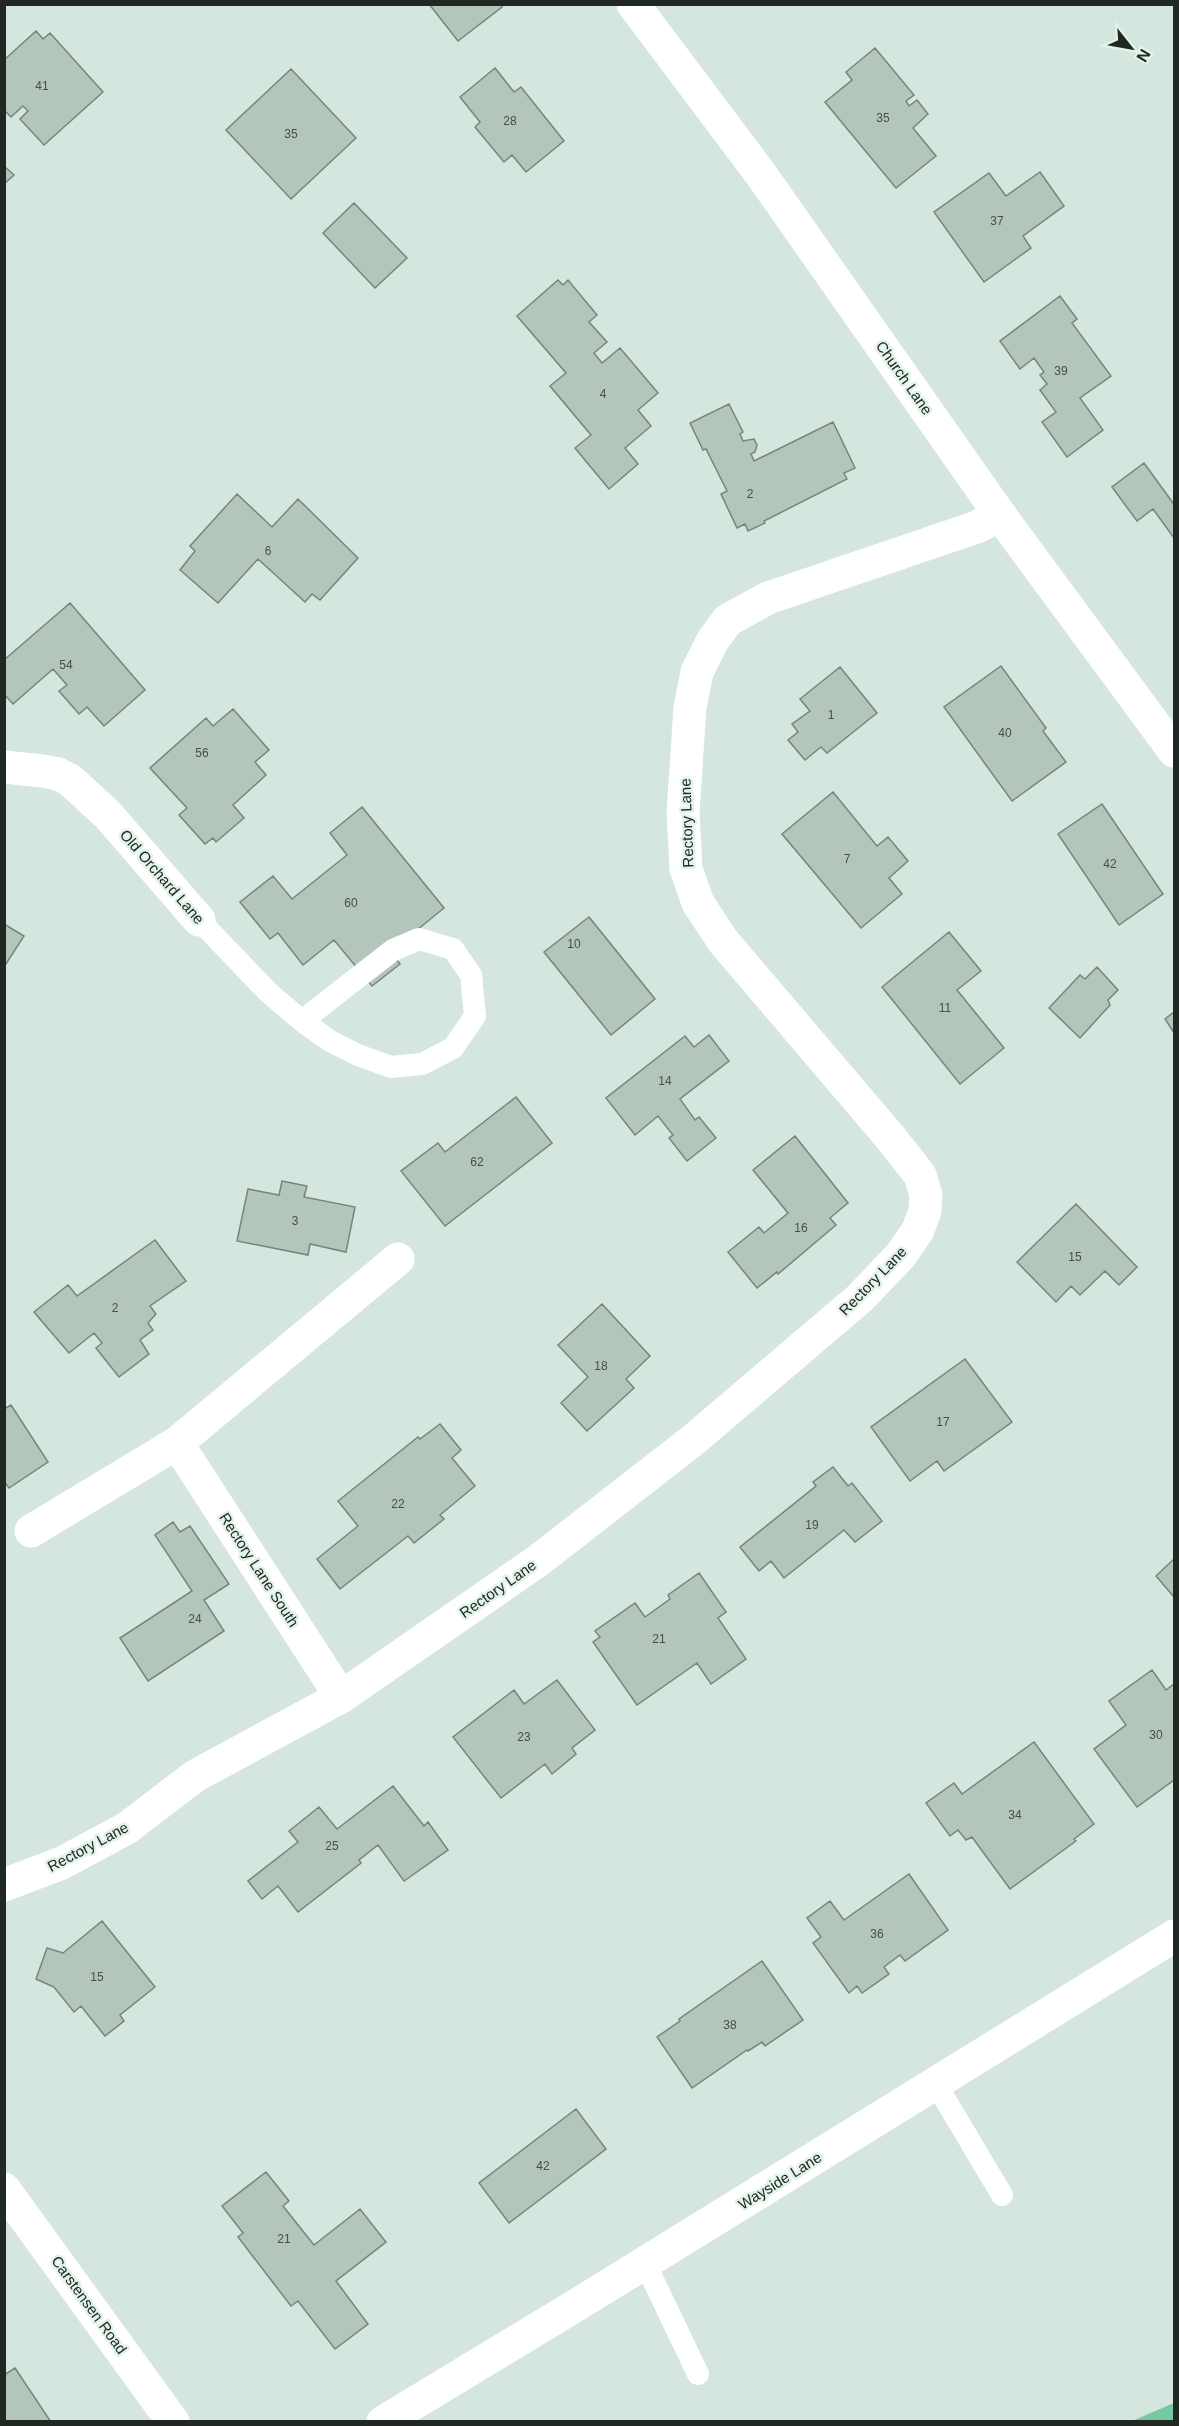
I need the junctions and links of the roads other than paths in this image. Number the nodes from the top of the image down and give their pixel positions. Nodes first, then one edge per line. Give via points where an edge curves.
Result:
1 (633, 4) edge
2 (1000, 514) junction
3 (1174, 751) edge
4 (4, 767) edge
5 (199, 920) joint
6 (302, 1021) junction
7 (398, 1259) dead end
8 (177, 1443) junction
9 (31, 1531) dead end
10 (341, 1697) junction
11 (4, 1885) edge
12 (1174, 1936) edge
13 (936, 2084) junction
14 (4, 2189) edge
15 (1002, 2195) dead end
16 (645, 2263) junction
17 (698, 2374) dead end
18 (173, 2421) edge
19 (383, 2421) edge

1 - 2 street, Church Lane via 760,172
2 - 3 street, Church Lane
2 - 10 street, Rectory Lane via 977,527 768,598 728,620 697,672 690,708 683,812 686,869 698,903 723,941 920,1175 926,1196 918,1230 902,1255 860,1298 692,1441 540,1560
4 - 5 street, Old Orchard Lane via 58,774 70,780 108,815
5 - 6 lane, Old Orchard Lane via 268,992
6 - 6 lane, Old Orchard Lane via 330,1041 391,1067 422,1064 453,1048 475,1016 471,975 453,950 419,939 393,950
7 - 8 street
8 - 9 street
8 - 10 street, Rectory Lane South
10 - 11 street, Rectory Lane via 195,1776 127,1828 62,1863
12 - 13 street, Wayside Lane
13 - 15 lane
13 - 16 street, Wayside Lane
14 - 18 street, Carstensen Road
16 - 17 lane
16 - 19 street, Wayside Lane

